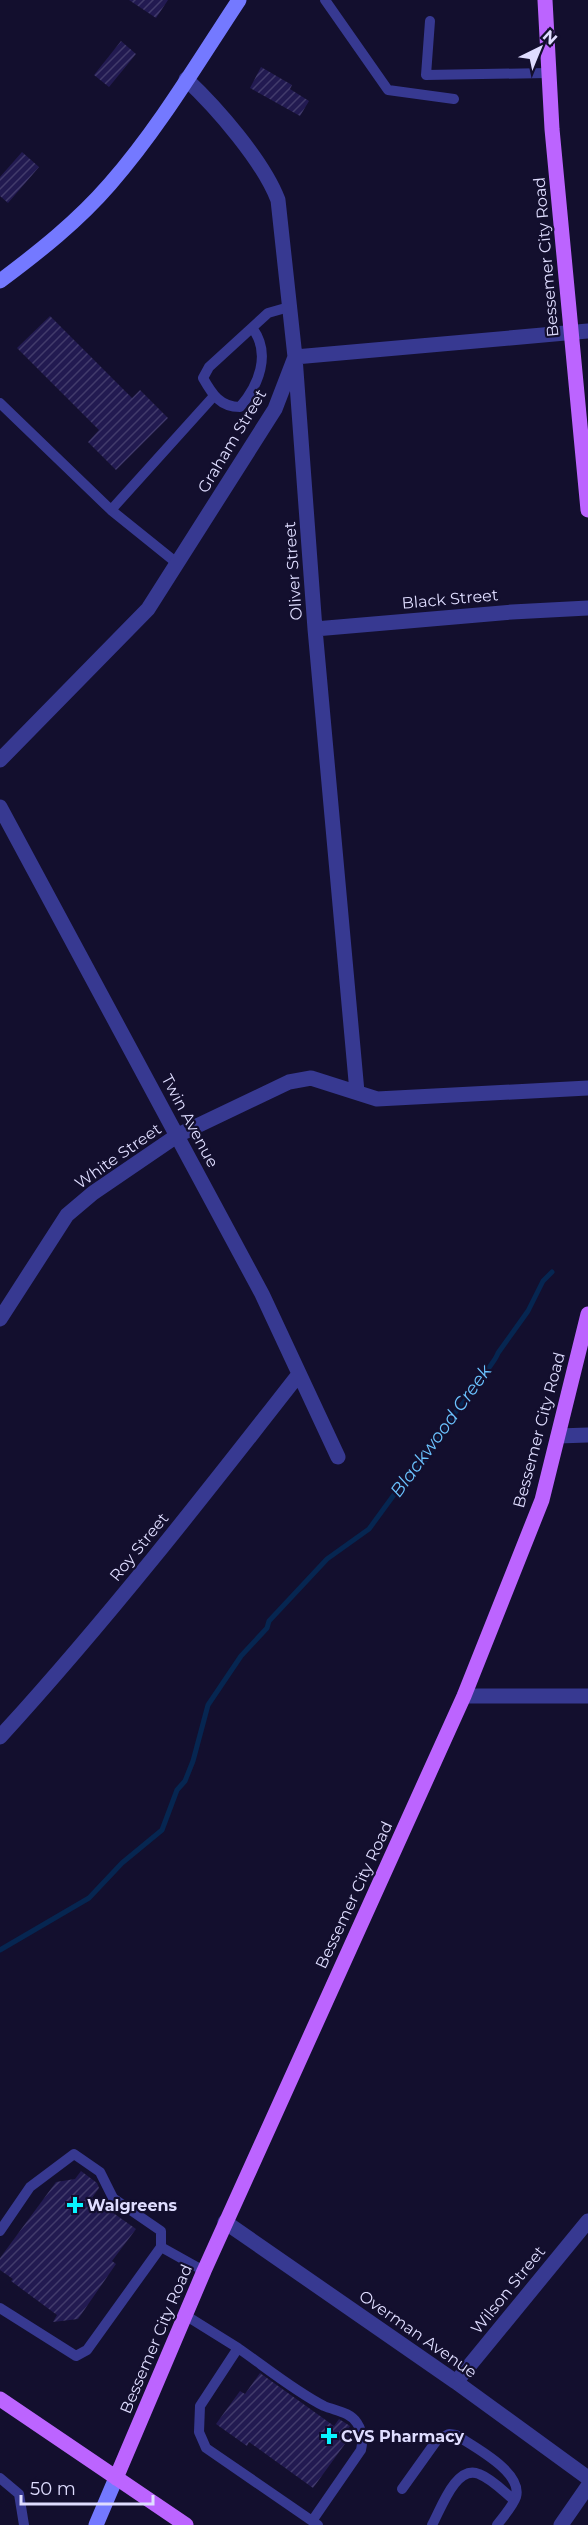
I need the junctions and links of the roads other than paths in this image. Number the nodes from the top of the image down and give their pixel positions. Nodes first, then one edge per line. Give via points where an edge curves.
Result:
1 (239, 0) edge
2 (325, 0) edge
3 (545, 0) edge
4 (430, 21) dead end
5 (548, 73) junction
6 (186, 80) junction
7 (454, 99) dead end
8 (0, 281) edge
9 (289, 307) junction
10 (253, 328) junction
11 (588, 331) edge
12 (571, 333) junction
13 (295, 357) junction
14 (213, 397) junction
15 (0, 403) edge
16 (111, 510) junction
17 (588, 510) edge
18 (178, 564) junction
19 (588, 608) edge
20 (315, 629) junction
21 (0, 760) edge
22 (0, 807) edge
23 (588, 1088) edge
24 (357, 1092) junction
25 (178, 1135) junction
26 (0, 1319) edge
27 (588, 1320) edge
28 (299, 1374) junction
29 (558, 1436) junction
30 (588, 1436) edge
31 (338, 1457) dead end
32 (464, 1696) junction
33 (588, 1696) edge
34 (0, 1737) edge
35 (588, 2221) edge
36 (225, 2222) junction
37 (0, 2231) edge
38 (161, 2247) junction
39 (204, 2271) junction
40 (0, 2308) edge
41 (185, 2315) junction
42 (238, 2348) junction
43 (456, 2382) junction
44 (0, 2399) edge
45 (0, 2478) edge
46 (116, 2478) junction
47 (588, 2478) edge
48 (588, 2486) edge
49 (402, 2489) dead end
50 (514, 2499) junction
51 (315, 2523) edge
52 (24, 2525) edge
53 (96, 2525) edge
54 (186, 2525) edge
55 (432, 2525) edge
56 (497, 2525) edge
57 (561, 2525) edge

1 - 6 main road
2 - 7 lane via 388,90
3 - 5 main road, Bessemer City Road
4 - 5 lane via 426,75
5 - 12 main road, Bessemer City Road
6 - 8 main road via 109,185 50,243
6 - 9 street, Oliver Street via 213,104 271,183 278,200
9 - 10 lane via 268,313
9 - 13 street, Oliver Street
10 - 14 lane via 208,367 203,378
10 - 14 lane via 262,350 259,381 240,406 230,407
11 - 12 street
12 - 13 street
12 - 17 main road, Bessemer City Road
13 - 18 street, Graham Street via 275,409
13 - 20 street, Oliver Street
14 - 16 lane
15 - 16 lane
16 - 18 lane
18 - 21 street, Graham Street via 148,609
19 - 20 street, Black Street
20 - 24 street, Oliver Street
22 - 25 street, Twin Avenue
23 - 24 street, White Street via 377,1099
24 - 25 street, White Street via 311,1078 289,1082
25 - 26 street, White Street via 67,1215
25 - 28 street, Twin Avenue via 262,1294
27 - 29 main road, Bessemer City Road
28 - 31 street, Twin Avenue
28 - 34 street, Roy Street via 214,1484 54,1678
29 - 30 street
29 - 32 main road, Bessemer City Road via 542,1500
32 - 33 street
32 - 36 main road, Bessemer City Road
35 - 43 street, Wilson Street
36 - 39 main road, Bessemer City Road
36 - 43 street, Overman Avenue
37 - 38 lane via 30,2187 74,2154 100,2172 113,2198 161,2231
38 - 39 lane
38 - 40 lane via 87,2350 76,2356
39 - 41 main road, Bessemer City Road
41 - 42 lane
41 - 46 main road, Bessemer City Road
42 - 51 lane via 200,2406 199,2432 206,2448
42 - 51 lane via 324,2406 344,2412 357,2422 363,2442 361,2450
43 - 47 street, Overman Avenue
44 - 46 main road
45 - 52 lane via 19,2494
46 - 53 main road
46 - 54 main road
48 - 57 street
49 - 50 lane via 437,2440 449,2433 510,2473 516,2484
50 - 55 lane via 481,2474 465,2474 456,2481
50 - 56 lane

